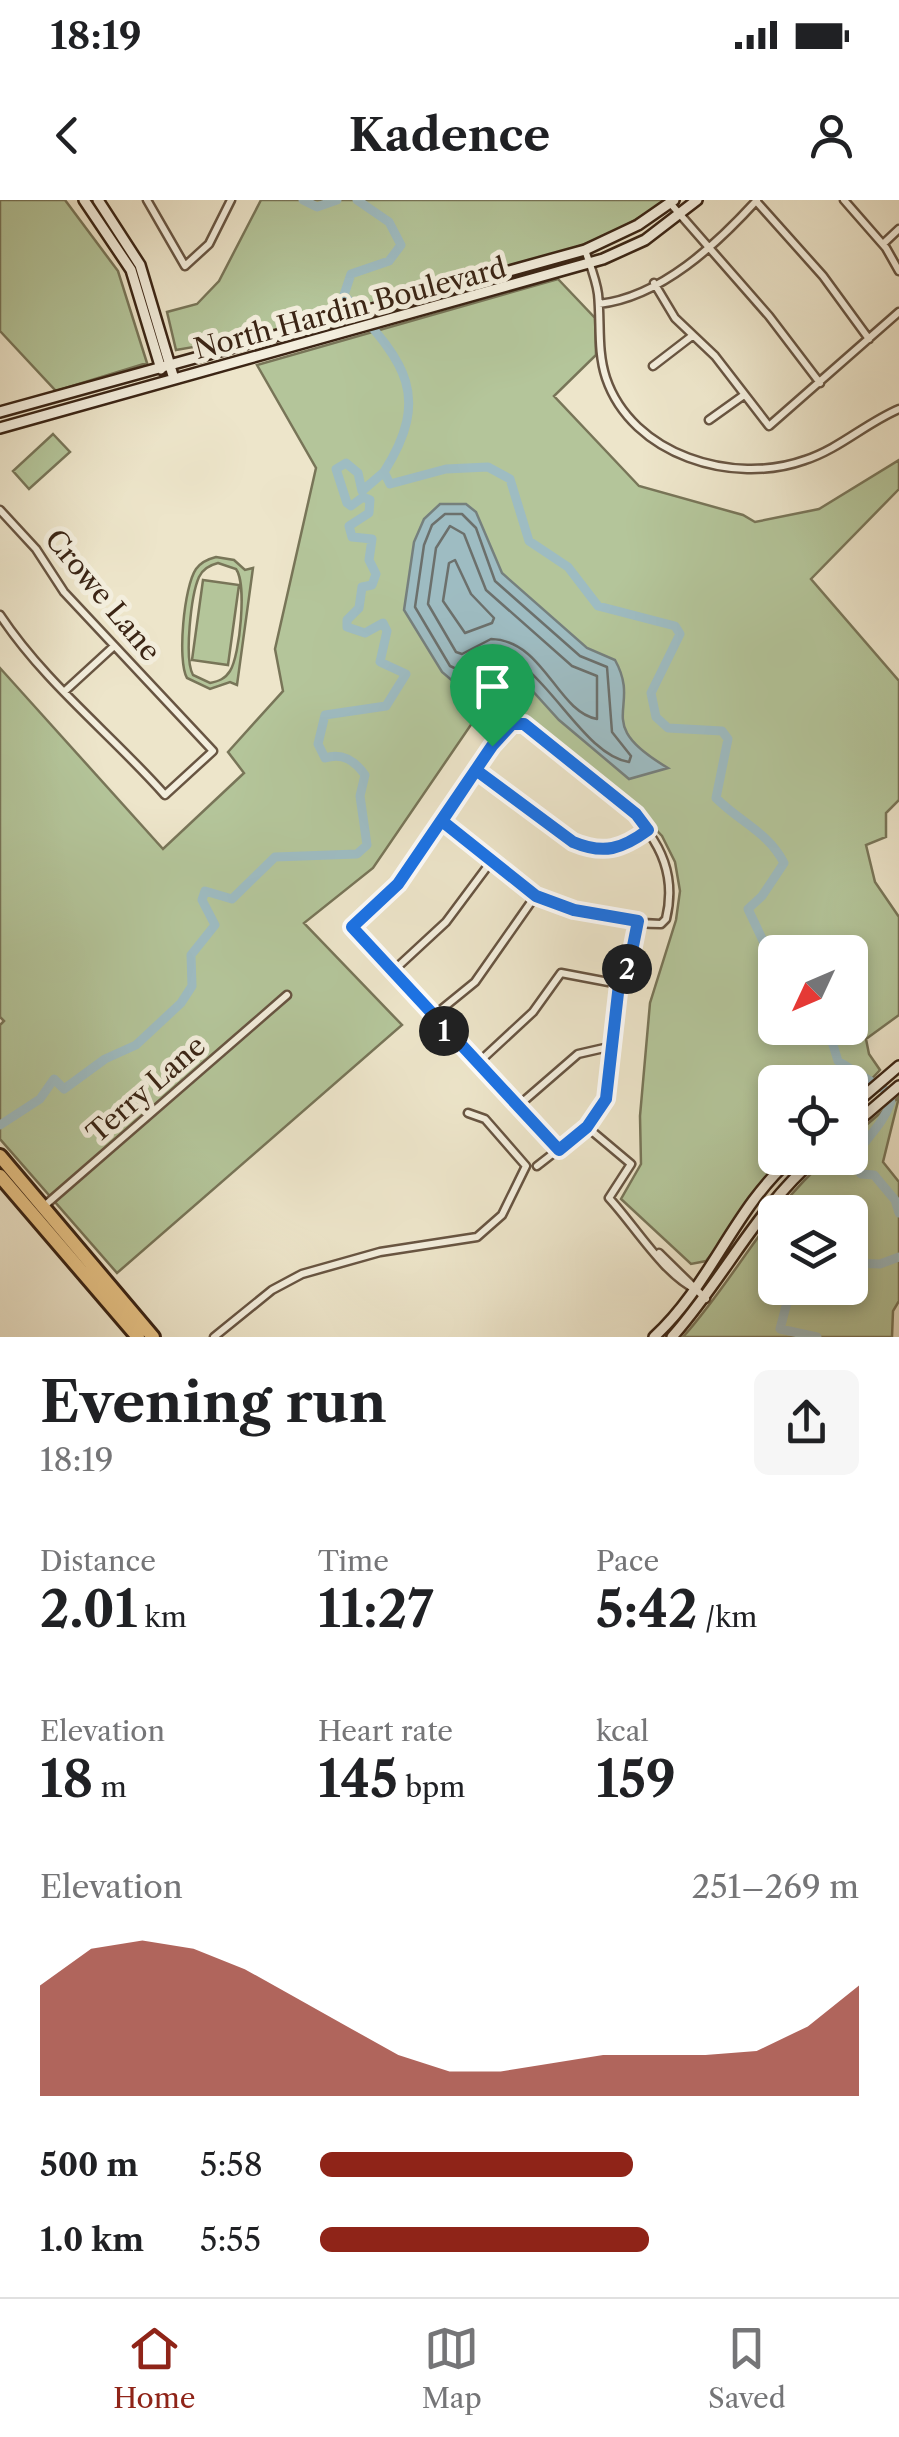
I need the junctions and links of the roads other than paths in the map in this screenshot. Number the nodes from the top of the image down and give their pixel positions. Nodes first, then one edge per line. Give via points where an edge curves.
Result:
1 (84, 200) edge
2 (98, 200) edge
3 (147, 200) edge
4 (230, 200) edge
5 (696, 200) edge
6 (844, 200) edge
7 (757, 201) edge
8 (672, 202) edge
9 (681, 214) junction
10 (899, 229) edge
11 (883, 244) junction
12 (708, 248) junction
13 (586, 250) junction
14 (590, 264) junction
15 (899, 271) edge
16 (654, 283) junction
17 (598, 304) junction
18 (899, 312) edge
19 (692, 336) junction
20 (870, 340) junction
21 (165, 365) junction
22 (653, 366) dead end
23 (169, 380) junction
24 (820, 384) junction
25 (744, 395) junction
26 (899, 409) edge
27 (0, 412) edge
28 (709, 420) dead end
29 (0, 428) edge
30 (0, 510) edge
31 (0, 615) edge
32 (113, 648) junction
33 (65, 691) junction
34 (476, 770) junction
35 (442, 821) junction
36 (648, 830) junction
37 (490, 863) junction
38 (536, 896) junction
39 (638, 921) junction
40 (392, 972) junction
41 (619, 984) junction
42 (287, 994) dead end
43 (432, 1017) junction
44 (614, 1046) junction
45 (478, 1063) junction
46 (899, 1066) edge
47 (899, 1086) edge
48 (868, 1093) edge
49 (518, 1106) junction
50 (868, 1113) edge
51 (468, 1114) dead end
52 (587, 1127) junction
53 (559, 1150) junction
54 (0, 1156) edge
55 (537, 1166) dead end
56 (775, 1175) edge
57 (797, 1175) edge
58 (0, 1176) edge
59 (37, 1210) junction
60 (698, 1290) junction
61 (706, 1299) junction
62 (138, 1337) edge
63 (153, 1337) edge
64 (214, 1337) edge
65 (654, 1337) edge
66 (672, 1337) edge

1 - 21 main road via 131,270
2 - 21 main road via 140,265
3 - 4 street via 185,266 209,244
5 - 9 main road, North Hardin Boulevard
6 - 11 street
7 - 12 street
7 - 20 street
8 - 9 street
8 - 13 main road, North Hardin Boulevard
9 - 12 street
9 - 14 main road, North Hardin Boulevard via 646,240
10 - 11 street
11 - 15 street
12 - 16 street
12 - 24 street
13 - 14 street
13 - 21 main road, North Hardin Boulevard
14 - 17 street
14 - 23 main road, North Hardin Boulevard
16 - 17 street
16 - 19 street
17 - 26 street via 601,360 612,392 636,426 678,454 738,468 785,466
18 - 20 street
19 - 22 street
19 - 25 street
20 - 24 street
21 - 23 main road
21 - 27 main road, North Hardin Boulevard
23 - 29 main road, North Hardin Boulevard
24 - 25 street via 769,426
25 - 28 street
30 - 32 street, Crowe Lane
31 - 33 street
32 - 33 street
32 - 33 street, Crowe Lane via 214,752 165,795
34 - 35 street
34 - 36 street via 588,848 616,850
34 - 36 street via 517,722
35 - 37 street
35 - 40 street via 398,884 352,927
36 - 39 street via 666,863 670,894 664,922
37 - 38 street
37 - 40 street via 446,922
38 - 39 street
38 - 43 street via 474,982
39 - 41 street
40 - 43 street
41 - 44 street
41 - 45 street via 561,973 533,1012
42 - 59 street, Terry Lane
43 - 45 street
44 - 49 street via 578,1054
44 - 52 street via 606,1099
45 - 49 street
46 - 48 main road
47 - 50 main road
49 - 53 street
51 - 64 street via 485,1119 526,1173 487,1231 465,1242 380,1252 302,1274
52 - 53 street
52 - 60 street via 632,1164 609,1198
53 - 55 street
54 - 59 highway
56 - 60 main road via 756,1194
57 - 61 main road via 771,1202
58 - 59 highway
59 - 62 highway
59 - 63 highway
60 - 61 street
60 - 65 main road
61 - 66 main road

